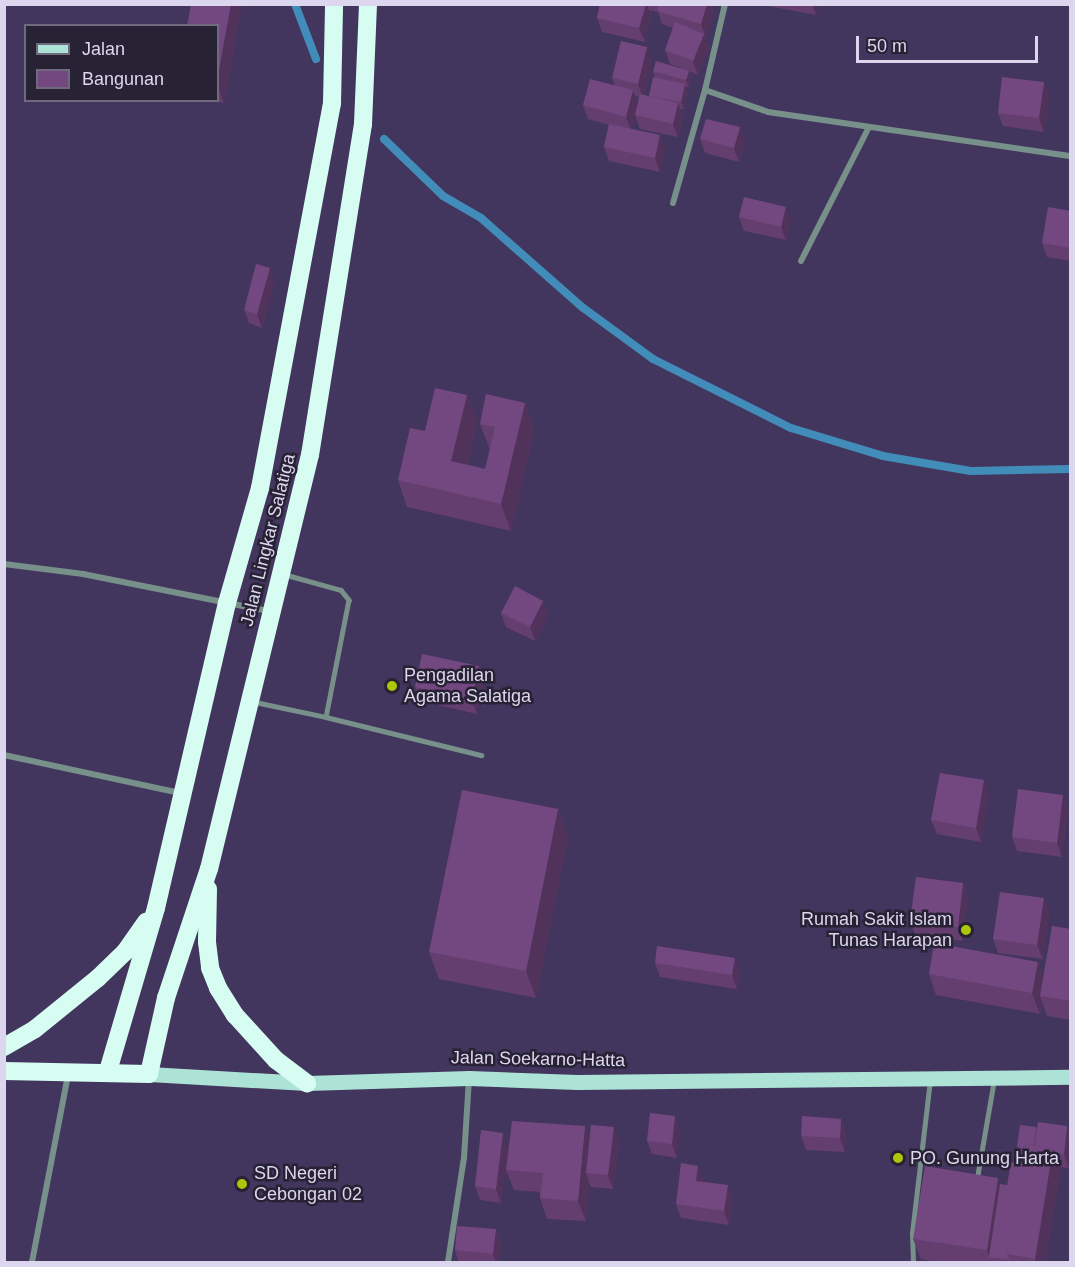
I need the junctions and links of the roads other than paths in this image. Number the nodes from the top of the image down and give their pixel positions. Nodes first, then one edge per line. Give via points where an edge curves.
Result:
1 (334, 4) edge
2 (368, 4) edge
3 (725, 4) edge
4 (705, 90) junction
5 (868, 129) junction
6 (1071, 156) edge
7 (673, 203) dead end
8 (801, 261) dead end
9 (4, 564) edge
10 (281, 573) junction
11 (227, 603) junction
12 (271, 612) junction
13 (252, 701) junction
14 (326, 717) junction
15 (4, 755) edge
16 (481, 755) dead end
17 (183, 794) junction
18 (209, 870) junction
19 (156, 908) junction
20 (4, 1047) edge
21 (68, 1070) junction
22 (4, 1071) edge
23 (108, 1071) junction
24 (149, 1074) junction
25 (995, 1077) junction
26 (1071, 1077) edge
27 (469, 1078) junction
28 (930, 1078) junction
29 (307, 1083) junction
30 (974, 1191) edge
31 (32, 1263) edge
32 (448, 1263) edge
33 (913, 1263) edge

1 - 11 highway, Jalan Lingkar Salatiga via 332,103 260,488
2 - 10 highway, Jalan Lingkar Salatiga via 363,123 310,455
3 - 4 street
4 - 5 street via 768,112
4 - 7 street
5 - 6 street
5 - 8 street
9 - 11 street via 83,574
10 - 12 highway, Jalan Lingkar Salatiga
10 - 14 lane via 341,590 349,600
11 - 12 street
11 - 17 highway, Jalan Lingkar Salatiga
12 - 13 highway, Jalan Lingkar Salatiga
13 - 14 lane
13 - 18 highway, Jalan Lingkar Salatiga
14 - 16 lane
15 - 17 street
17 - 19 highway, Jalan Lingkar Salatiga
18 - 24 highway, Jalan Lingkar Salatiga via 166,998
18 - 29 highway via 207,942 210,968 218,988 235,1015 276,1059
19 - 20 highway via 124,952 98,978 35,1029
19 - 23 highway, Jalan Lingkar Salatiga
21 - 22 highway, Jalan Soekarno-Hatta
21 - 23 highway, Jalan Soekarno-Hatta
21 - 31 street
23 - 24 highway, Jalan Soekarno-Hatta
24 - 29 main road, Jalan Soekarno-Hatta
25 - 26 main road, Jalan Soekarno-Hatta
25 - 28 main road, Jalan Soekarno-Hatta
25 - 30 lane
27 - 28 main road, Jalan Soekarno-Hatta via 577,1082
27 - 29 main road, Jalan Soekarno-Hatta
27 - 32 street via 464,1158
28 - 33 lane via 912,1233

